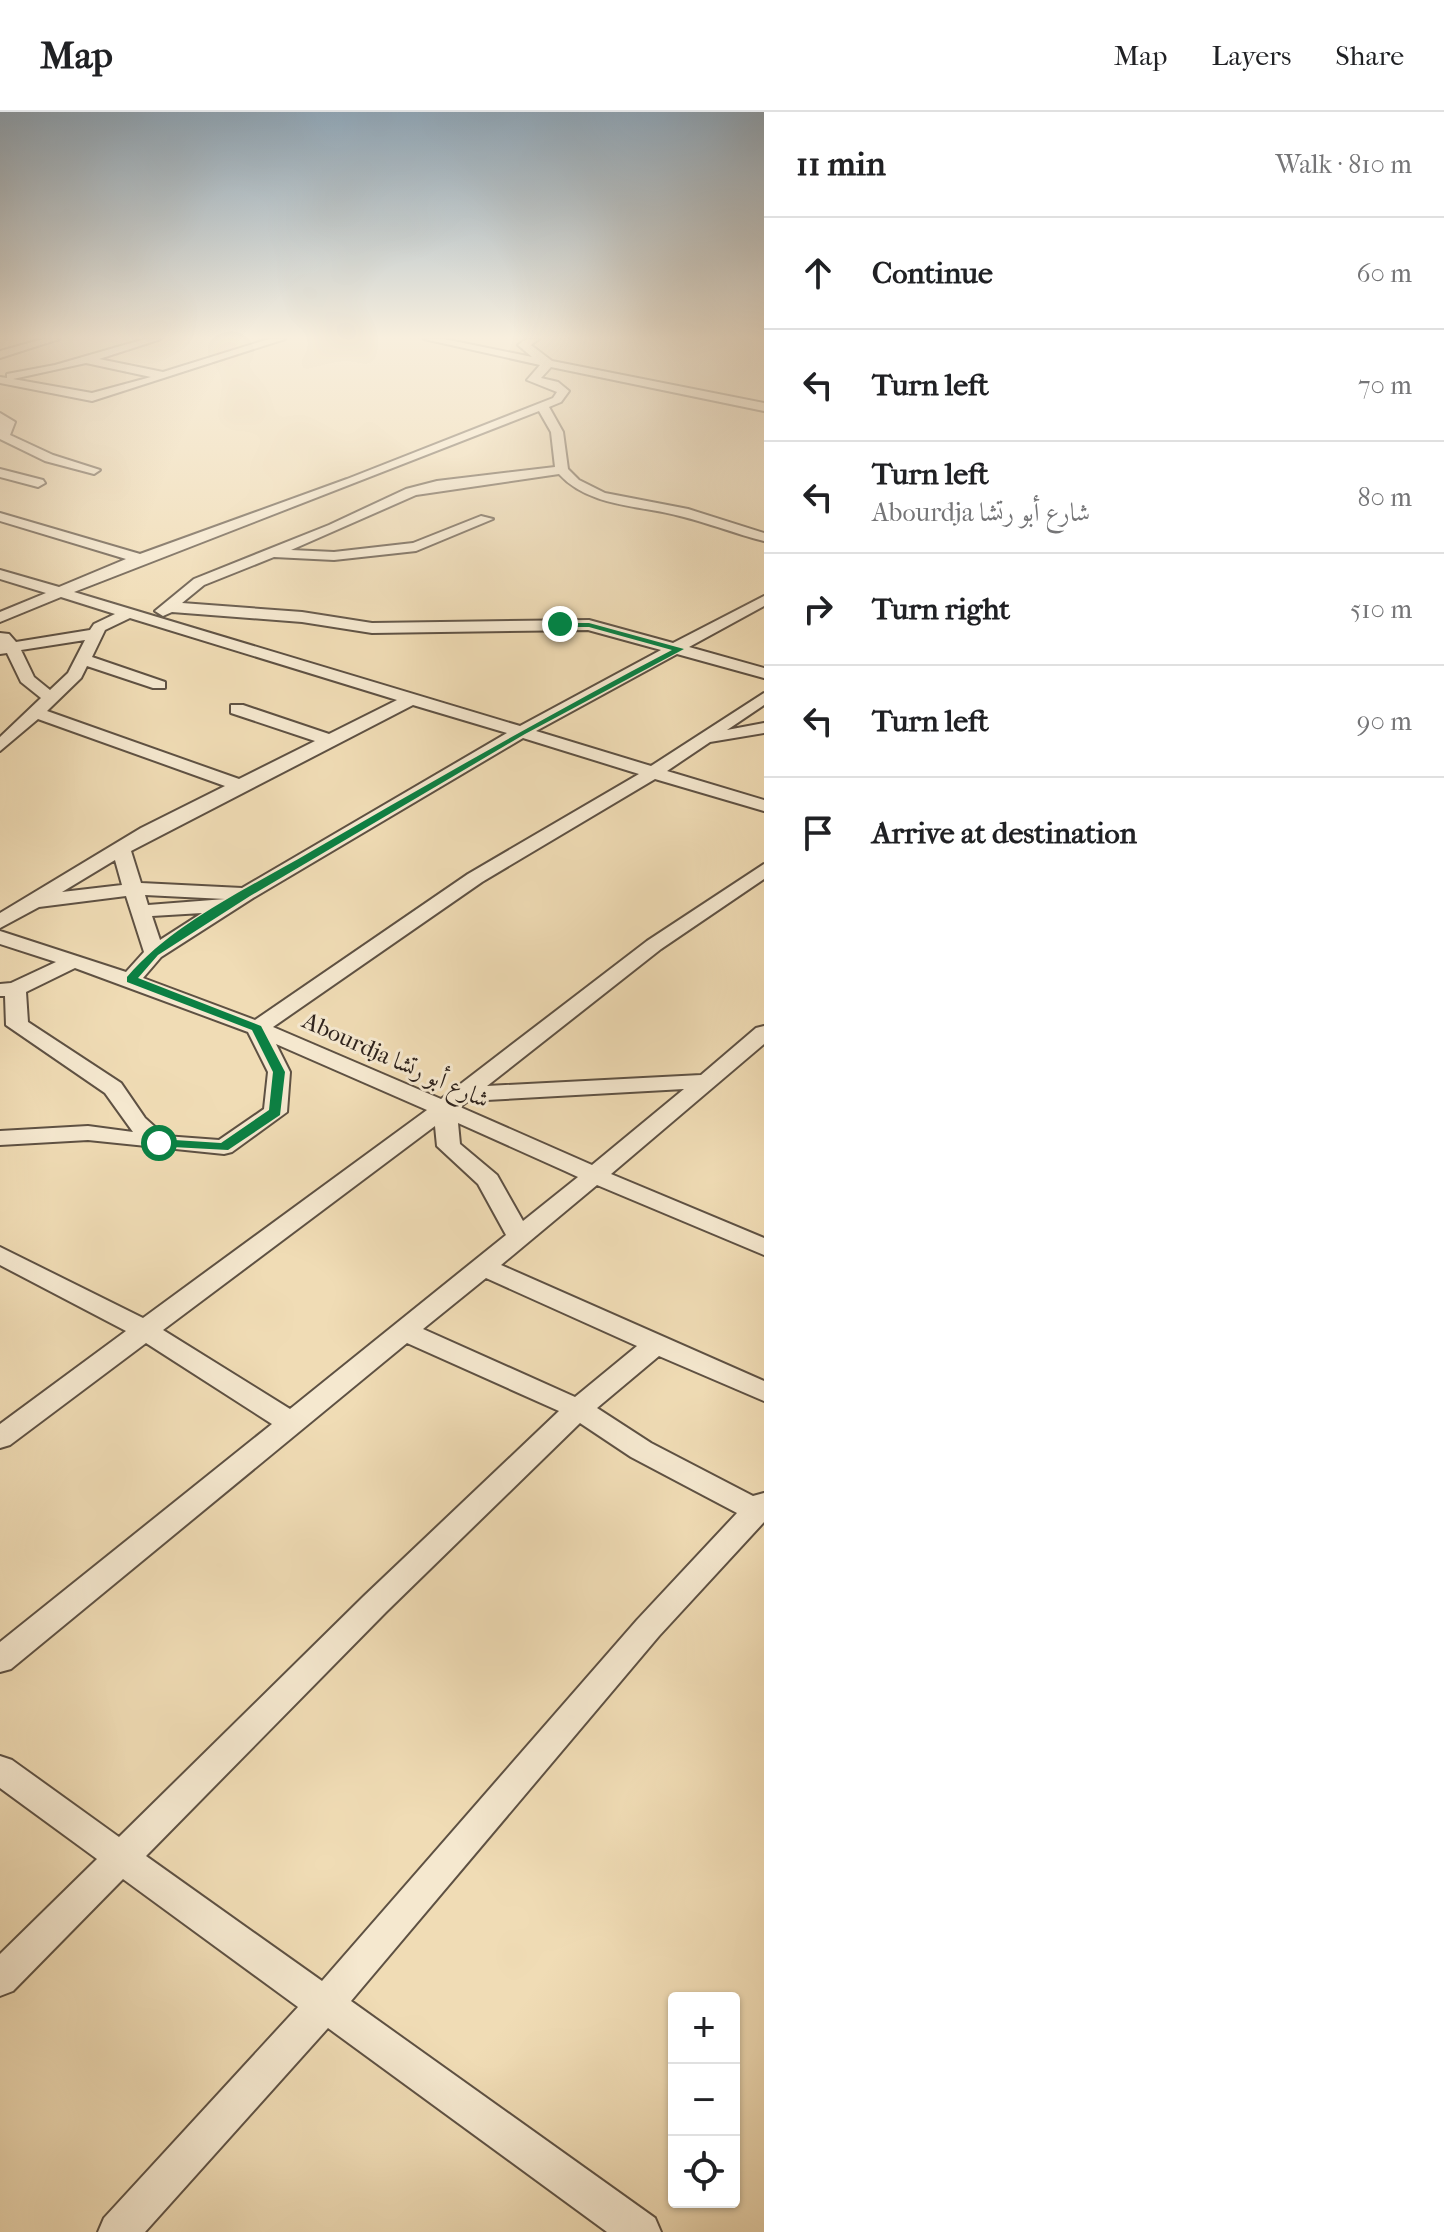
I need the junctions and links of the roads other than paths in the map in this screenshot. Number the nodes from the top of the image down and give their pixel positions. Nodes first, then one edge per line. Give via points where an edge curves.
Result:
1 (6, 438) edge
2 (462, 438) edge
3 (558, 438) edge
4 (94, 470) dead end
5 (562, 470) junction
6 (0, 473) edge
7 (38, 483) dead end
8 (0, 517) edge
9 (486, 519) dead end
10 (764, 537) edge
11 (271, 553) junction
12 (140, 559) junction
13 (0, 574) edge
14 (58, 592) junction
15 (764, 600) edge
16 (171, 607) junction
17 (0, 617) edge
18 (134, 617) junction
19 (0, 633) edge
20 (92, 634) junction
21 (6, 648) edge
22 (679, 649) junction
23 (82, 659) junction
24 (764, 673) edge
25 (159, 685) dead end
26 (52, 697) junction
27 (414, 698) junction
28 (764, 698) edge
29 (237, 709) dead end
30 (0, 714) edge
31 (29, 717) junction
32 (764, 728) edge
33 (522, 732) junction
34 (728, 736) junction
35 (329, 740) junction
36 (704, 741) junction
37 (764, 742) edge
38 (0, 746) edge
39 (654, 772) junction
40 (239, 785) junction
41 (764, 806) edge
42 (121, 850) junction
43 (764, 870) edge
44 (134, 889) junction
45 (246, 894) junction
46 (36, 901) junction
47 (228, 906) junction
48 (141, 911) junction
49 (0, 922) edge
50 (0, 937) edge
51 (154, 953) junction
52 (74, 961) junction
53 (131, 979) junction
54 (7, 990) edge
55 (257, 1028) junction
56 (764, 1033) edge
57 (708, 1081) junction
58 (453, 1101) junction
59 (0, 1138) edge
60 (159, 1143) junction
61 (595, 1178) junction
62 (520, 1238) junction
63 (760, 1240) edge
64 (0, 1255) edge
65 (484, 1267) junction
66 (143, 1329) junction
67 (404, 1331) junction
68 (656, 1344) junction
69 (764, 1392) edge
70 (578, 1409) junction
71 (289, 1422) junction
72 (0, 1438) edge
73 (761, 1507) edge
74 (0, 1660) edge
75 (0, 1770) edge
76 (121, 1856) junction
77 (0, 1979) edge
78 (325, 2004) junction
79 (118, 2232) edge
80 (641, 2232) edge

1 - 4 street
2 - 12 street
3 - 5 street
5 - 10 street via 574,483 601,496 683,512
5 - 11 street via 411,492
6 - 7 street
8 - 12 street
9 - 11 street via 416,547 334,556
11 - 16 street via 199,582
12 - 14 street
13 - 14 street
14 - 17 street
14 - 18 street
15 - 22 street
16 - 18 street
16 - 22 street via 372,628 589,625
18 - 20 street via 104,623
18 - 27 street
19 - 21 street
20 - 21 street
20 - 23 street
21 - 26 street via 35,691
22 - 24 street
22 - 33 street
23 - 25 street
23 - 26 street via 75,675
26 - 31 street
27 - 33 street
27 - 35 street
28 - 36 street
29 - 35 street
30 - 31 street
31 - 38 street
31 - 40 street
32 - 34 street
33 - 39 street
33 - 45 street
34 - 36 street
34 - 37 street
35 - 40 street
36 - 39 street
39 - 41 street
39 - 55 street via 475,878
40 - 42 street
42 - 44 street
42 - 46 street
43 - 58 street via 654,945
44 - 45 street
44 - 46 street
44 - 48 street
45 - 47 street
46 - 49 street
47 - 48 street
47 - 51 street
48 - 51 street
50 - 52 street, Abourdja شارع أبو رتشا
51 - 53 street
52 - 53 street, Abourdja شارع أبو رتشا
52 - 54 street
53 - 55 street, Abourdja شارع أبو رتشا
54 - 60 street via 17,1025 113,1088 136,1123
55 - 58 street, Abourdja شارع أبو رتشا
55 - 60 street via 279,1072 275,1112 224,1147
56 - 57 street
57 - 58 street
57 - 61 street
58 - 61 street, Abourdja شارع أبو رتشا
58 - 62 street via 449,1146 488,1180
58 - 66 street
59 - 60 street via 88,1133
61 - 62 street
61 - 63 street, Abourdja شارع أبو رتشا
62 - 65 street
64 - 66 street
65 - 67 street
65 - 68 street
66 - 71 street
66 - 72 street
67 - 70 street
67 - 71 street
68 - 69 street
68 - 70 street
70 - 73 street via 641,1450
70 - 76 street
71 - 74 street
73 - 78 street via 648,1628
75 - 76 street
76 - 77 street
76 - 78 street
78 - 79 street
78 - 80 street

